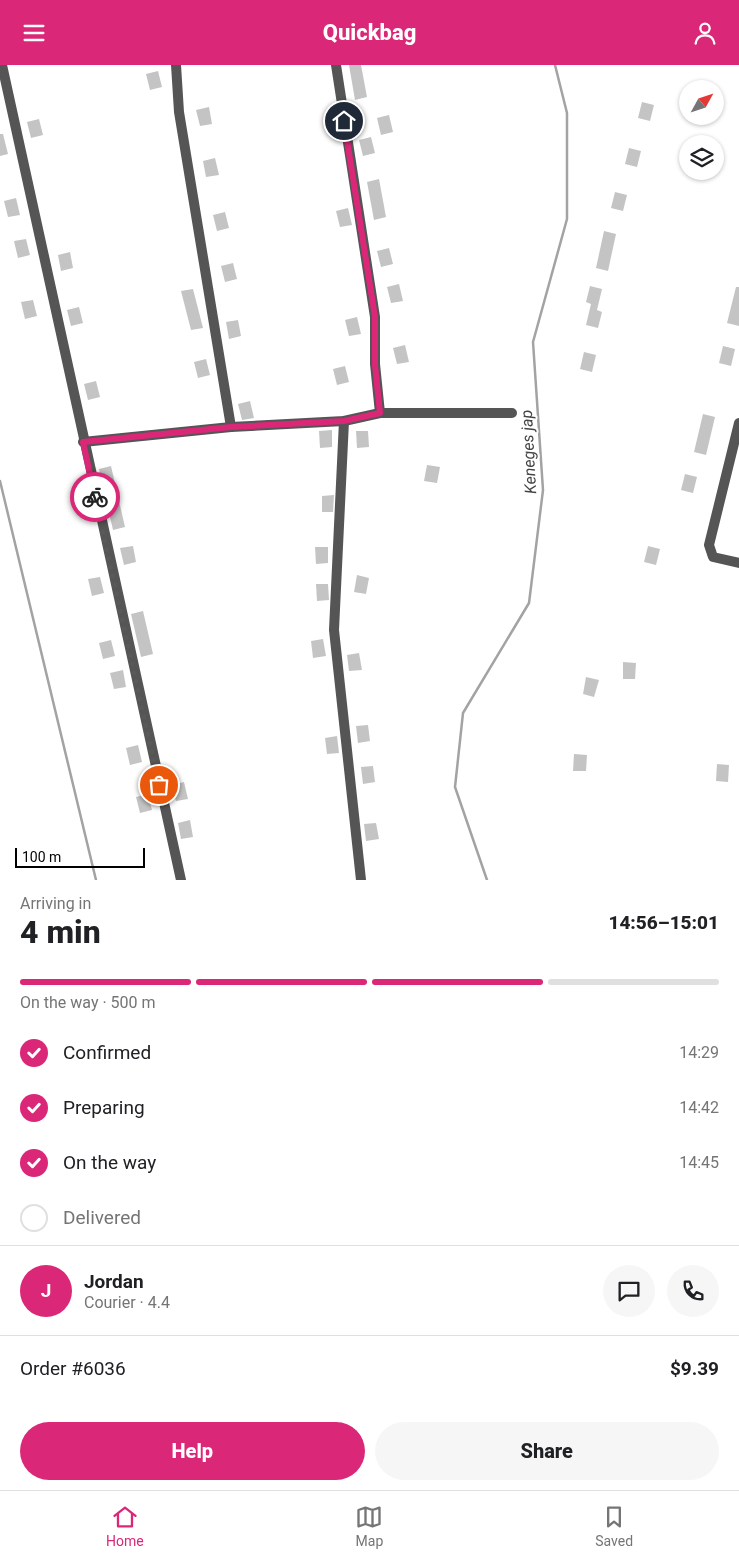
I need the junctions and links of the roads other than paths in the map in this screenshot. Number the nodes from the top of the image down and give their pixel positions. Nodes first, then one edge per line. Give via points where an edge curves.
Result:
1 (2, 65) edge
2 (176, 65) edge
3 (336, 65) edge
4 (380, 413) junction
5 (512, 413) dead end
6 (344, 421) junction
7 (739, 423) edge
8 (231, 427) junction
9 (83, 442) junction
10 (739, 563) edge
11 (180, 880) edge
12 (361, 880) edge

1 - 9 street
2 - 8 street via 179,112
3 - 4 street via 375,317
4 - 5 street
4 - 6 street
6 - 8 street
6 - 12 street via 334,630
7 - 10 street via 709,545 713,557
8 - 9 street
9 - 11 street

